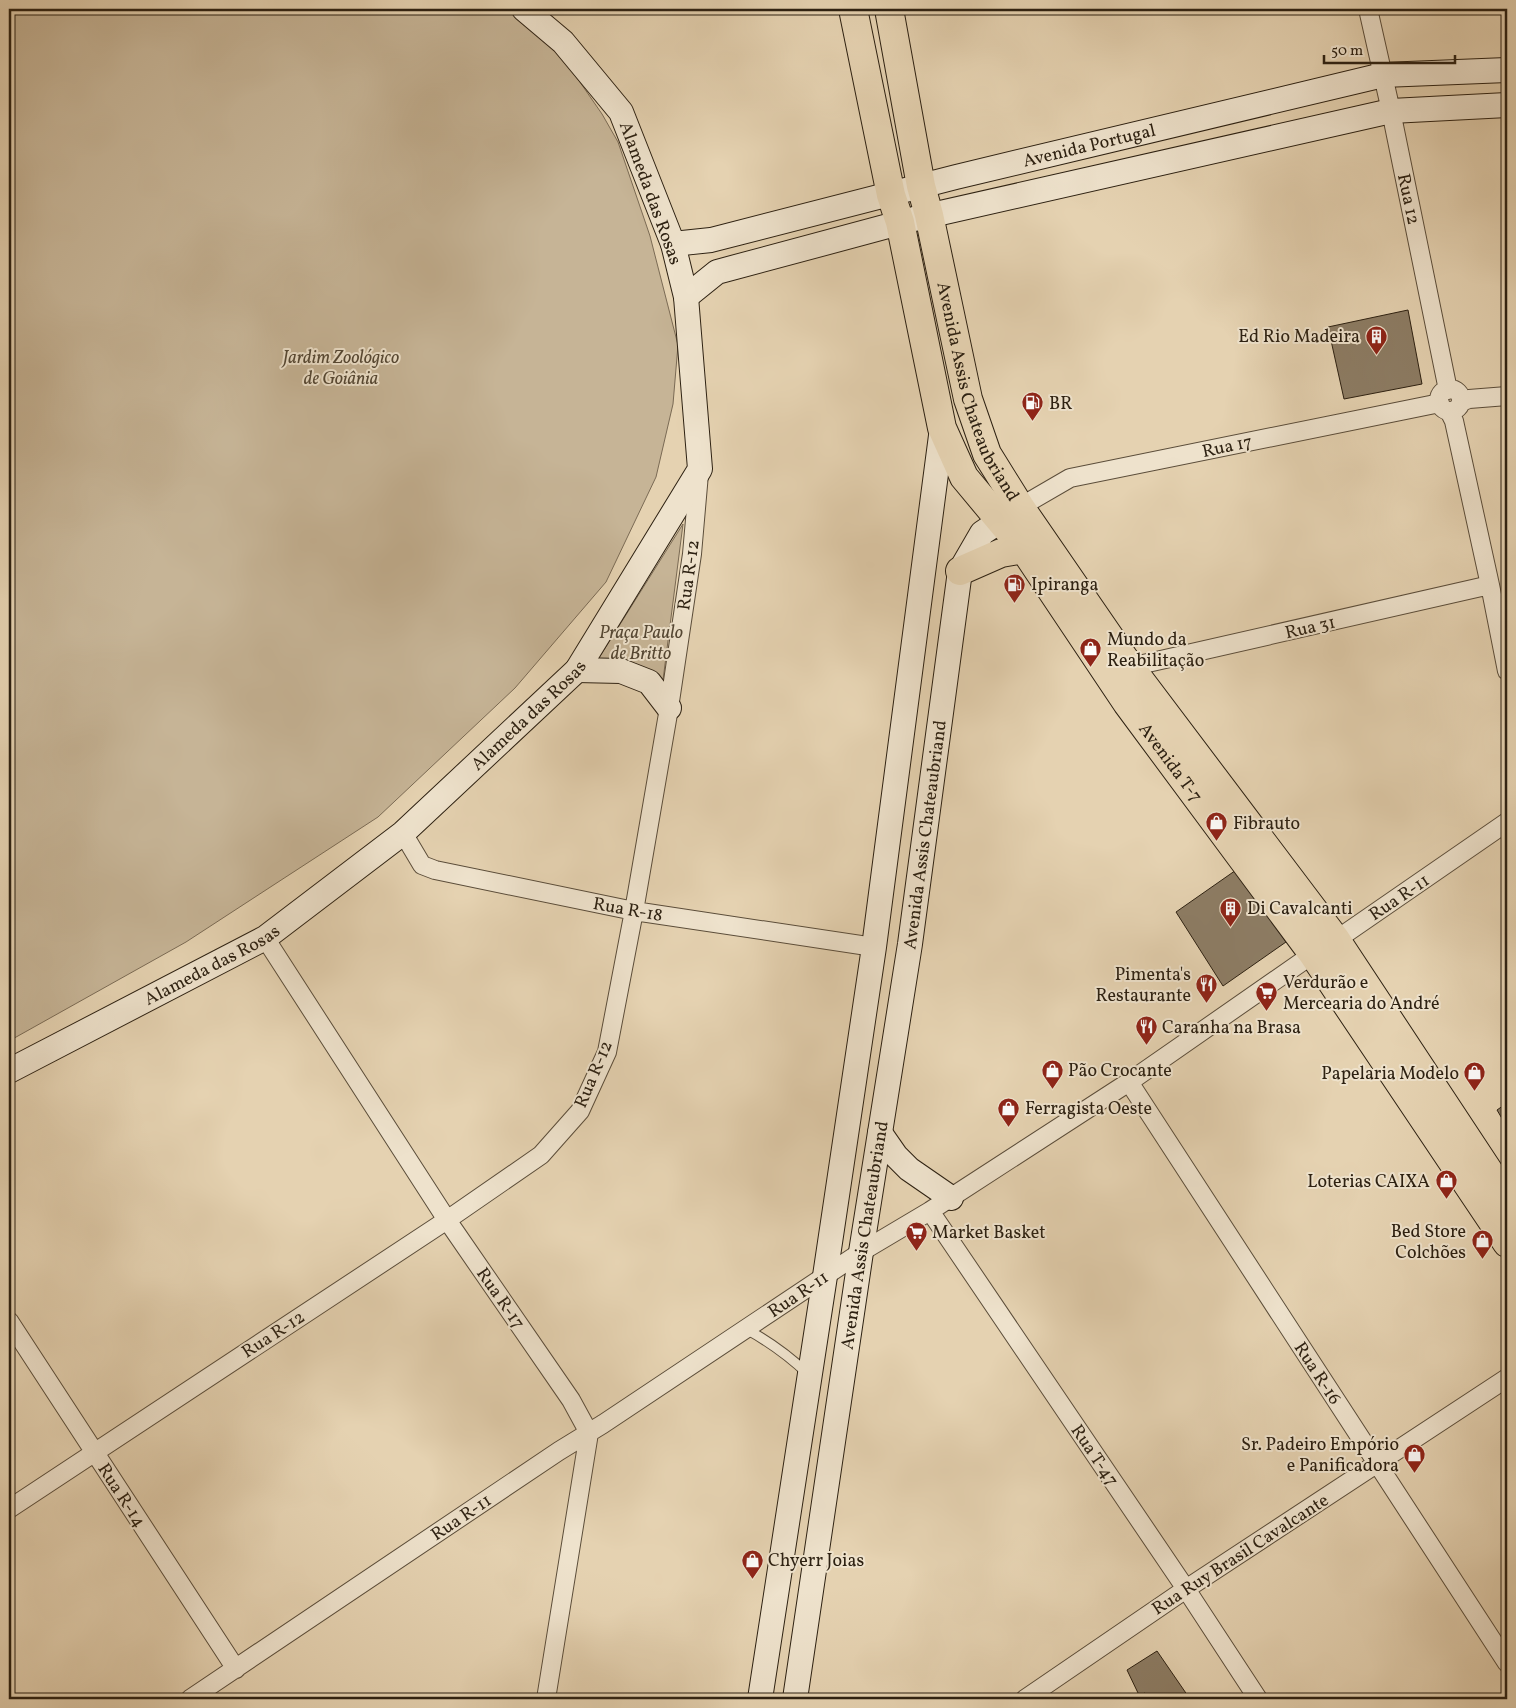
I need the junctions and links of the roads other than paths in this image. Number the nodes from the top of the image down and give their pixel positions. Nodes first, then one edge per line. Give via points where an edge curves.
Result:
1 (524, 9) edge
2 (853, 9) edge
3 (889, 9) edge
4 (1368, 9) edge
5 (1507, 70) edge
6 (1383, 75) junction
7 (1507, 105) edge
8 (1391, 111) junction
9 (921, 186) junction
10 (891, 195) junction
11 (929, 215) junction
12 (900, 222) junction
13 (711, 240) junction
14 (673, 244) junction
15 (717, 272) junction
16 (686, 297) junction
17 (1507, 396) edge
18 (1454, 404) junction
19 (942, 428) junction
20 (700, 469) junction
21 (1010, 514) junction
22 (1024, 549) junction
23 (960, 571) junction
24 (1490, 585) junction
25 (1130, 667) junction
26 (577, 670) junction
27 (1507, 671) edge
28 (669, 708) junction
29 (1507, 822) edge
30 (403, 833) junction
31 (634, 911) junction
32 (264, 938) junction
33 (1336, 940) junction
34 (874, 947) junction
35 (1313, 954) junction
36 (9, 1071) edge
37 (1129, 1082) junction
38 (880, 1133) junction
39 (952, 1198) junction
40 (1507, 1199) edge
41 (930, 1211) junction
42 (448, 1220) junction
43 (1507, 1243) edge
44 (860, 1252) junction
45 (825, 1276) junction
46 (9, 1321) edge
47 (746, 1329) junction
48 (810, 1375) junction
49 (1507, 1378) edge
50 (589, 1433) junction
51 (94, 1452) junction
52 (1377, 1464) junction
53 (9, 1509) edge
54 (1186, 1589) junction
55 (1507, 1663) edge
56 (236, 1669) junction
57 (190, 1699) edge
58 (546, 1699) edge
59 (760, 1699) edge
60 (795, 1699) edge
61 (1025, 1699) edge
62 (1258, 1699) edge

1 - 14 main road, Alameda das Rosas via 563,42 621,112
2 - 10 main road, Avenida Assis Chateaubriand
3 - 9 main road, Avenida Assis Chateaubriand
4 - 6 street, Rua 12
5 - 6 main road, Avenida Portugal
6 - 8 street, Rua 12
6 - 9 main road, Avenida Portugal
7 - 8 main road, Avenida Portugal
8 - 11 main road, Avenida Portugal
8 - 18 street, Rua 12
9 - 10 main road, Avenida Portugal
9 - 11 main road, Avenida Assis Chateaubriand
10 - 12 main road, Avenida Assis Chateaubriand
10 - 13 main road, Avenida Portugal
11 - 12 main road, Avenida Portugal
11 - 21 main road, Avenida Assis Chateaubriand via 968,399
12 - 15 main road, Avenida Portugal
12 - 19 main road, Avenida Assis Chateaubriand
13 - 14 main road, Avenida Portugal
13 - 15 main road via 712,261
14 - 16 main road, Alameda das Rosas
15 - 16 main road, Avenida Portugal
16 - 20 main road, Alameda das Rosas
17 - 18 street, Rua 17
18 - 21 street, Rua 17 via 1070,478
18 - 24 street, Rua 12
19 - 21 main road, Avenida T-7 via 964,477
19 - 34 main road, Avenida Assis Chateaubriand
20 - 26 main road, Alameda das Rosas
20 - 28 street, Rua R-12 via 692,554
21 - 22 main road, Avenida T-7
21 - 23 main road, Avenida Assis Chateaubriand via 982,533
21 - 25 main road, Avenida T-7
22 - 23 main road via 1001,553
22 - 35 main road, Avenida T-7 via 1127,703
23 - 38 main road, Avenida Assis Chateaubriand via 910,944
24 - 25 street, Rua 31
24 - 27 street, Rua 12
25 - 33 main road, Avenida T-7
26 - 28 main road via 621,672 649,682
26 - 30 main road, Alameda das Rosas
28 - 31 street, Rua R-12
29 - 33 street, Rua R-11
30 - 31 street, Rua R-18 via 422,865 435,870
30 - 32 main road, Alameda das Rosas
31 - 34 street, Rua R-18
31 - 42 street, Rua R-12 via 607,1052 580,1111 541,1156
32 - 36 main road, Alameda das Rosas
32 - 42 street, Rua R-17
33 - 35 street, Rua R-11
33 - 40 main road, Avenida T-7
34 - 45 main road, Avenida Assis Chateaubriand
35 - 37 street, Rua R-11
35 - 43 main road, Avenida T-7
37 - 39 street, Rua R-11
37 - 52 street, Rua R-16
38 - 39 main road via 909,1169
38 - 44 main road, Avenida Assis Chateaubriand
39 - 41 street, Rua R-11
41 - 44 street, Rua R-11
41 - 54 street, Rua T-47
42 - 50 street, Rua R-17 via 571,1400
42 - 51 street, Rua R-12
44 - 45 street, Rua R-11
44 - 60 main road, Avenida Assis Chateaubriand
45 - 47 street, Rua R-11
45 - 48 main road, Avenida Assis Chateaubriand
46 - 51 street, Rua R-14
47 - 48 lane via 787,1354
47 - 50 street, Rua R-11
48 - 59 main road, Avenida Assis Chateaubriand
49 - 52 street, Rua Ruy Brasil Cavalcante
50 - 56 street, Rua R-11
50 - 58 street
51 - 53 street, Rua R-12
51 - 56 street, Rua R-14
52 - 54 street, Rua Ruy Brasil Cavalcante
52 - 55 street, Rua R-16
54 - 61 street, Rua Ruy Brasil Cavalcante
54 - 62 street, Rua T-47
56 - 57 street, Rua R-11

